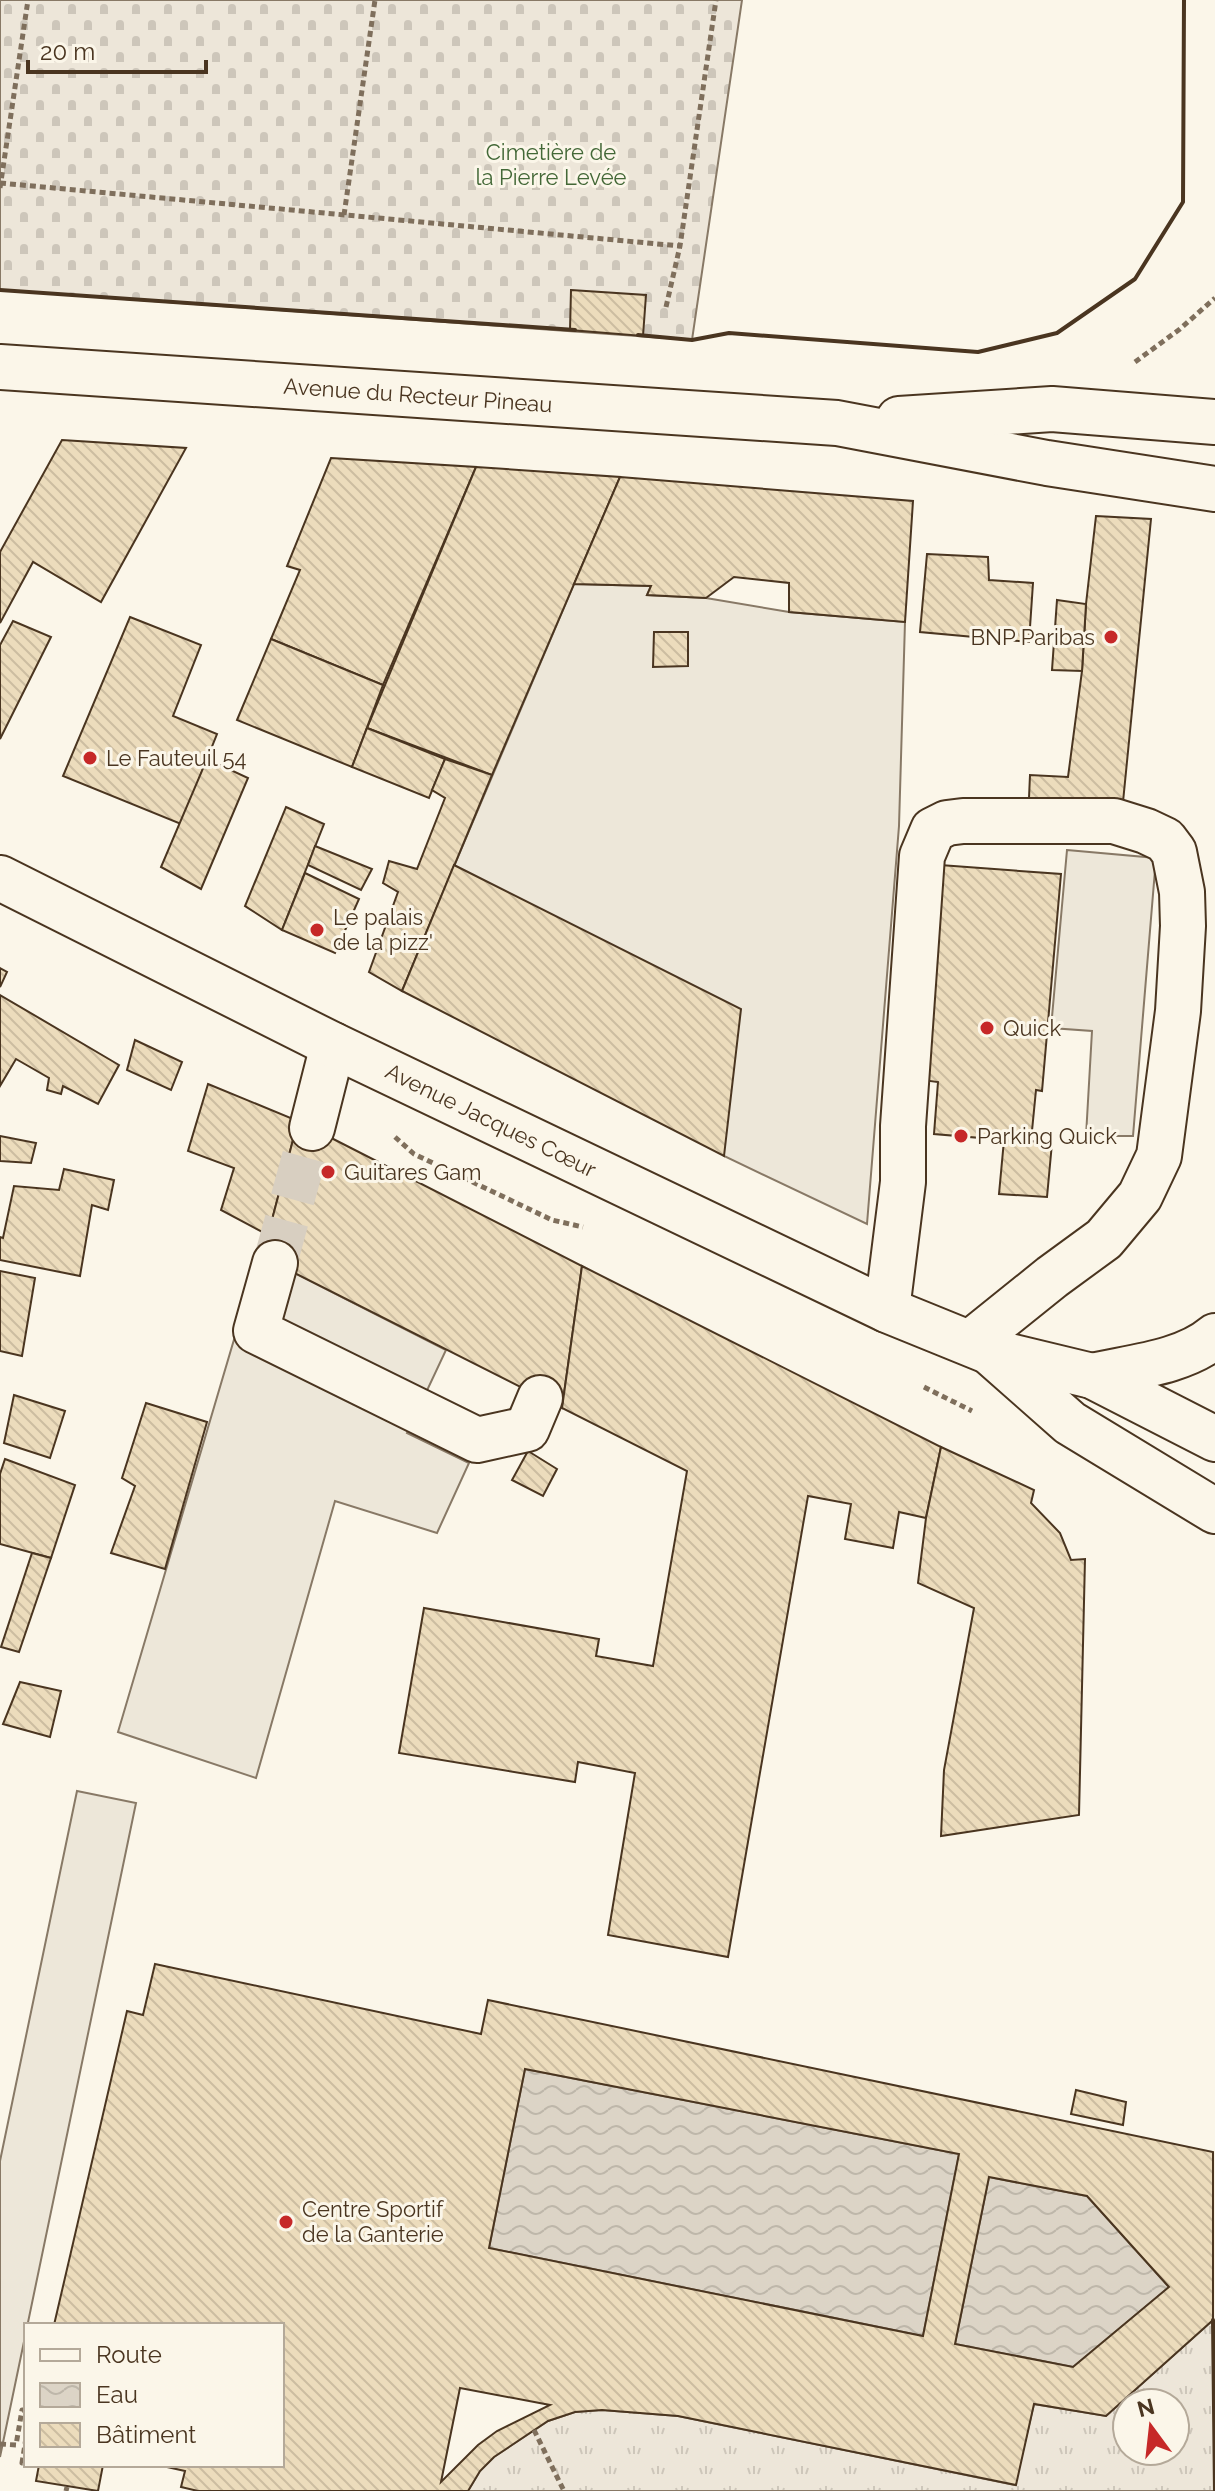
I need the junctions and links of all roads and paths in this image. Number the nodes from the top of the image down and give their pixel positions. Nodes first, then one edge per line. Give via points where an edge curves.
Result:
1 (28, 0) edge
2 (375, 0) edge
3 (716, 0) edge
4 (0, 185) edge
5 (344, 215) junction
6 (680, 246) junction
7 (1215, 298) edge
8 (666, 307) dead end
9 (0, 367) edge
10 (1125, 369) dead end
11 (1215, 422) edge
12 (837, 423) junction
13 (1215, 489) edge
14 (0, 878) edge
15 (333, 1045) junction
16 (312, 1128) tunnel mouth
17 (275, 1263) tunnel mouth
18 (887, 1310) junction
19 (1215, 1336) edge
20 (979, 1347) junction
21 (1092, 1376) junction
22 (540, 1398) dead end
23 (1215, 1439) edge
24 (1215, 1511) edge
25 (24, 2410) edge
26 (534, 2430) dead end
27 (0, 2444) edge
28 (564, 2491) edge

1 - 4 path
2 - 5 path
3 - 6 path
4 - 5 path
5 - 6 path
6 - 8 path
7 - 10 path
9 - 12 main road, Avenue du Recteur Pineau
11 - 12 main road, Avenue du Recteur Pineau via 1052,409
12 - 13 main road, Avenue du Recteur Pineau
14 - 15 main road, Avenue Jacques Cœur
15 - 16 main road
15 - 18 main road, Avenue Jacques Cœur
17 - 22 main road via 256,1331 477,1440 527,1429
18 - 20 main road, Avenue Jacques Cœur
18 - 20 main road via 903,1182 922,856 933,830 963,821 1114,821 1146,831 1165,840 1174,852 1182,892 1178,1011 1159,1156 1140,1196 1104,1239 1052,1277
19 - 21 main road via 1171,1358
20 - 21 main road, Avenue Jacques Cœur
20 - 24 main road, Avenue Jacques Cœur via 1070,1423
21 - 23 main road, Avenue Jacques Cœur
25 - 27 path via 16,2445
26 - 28 path

